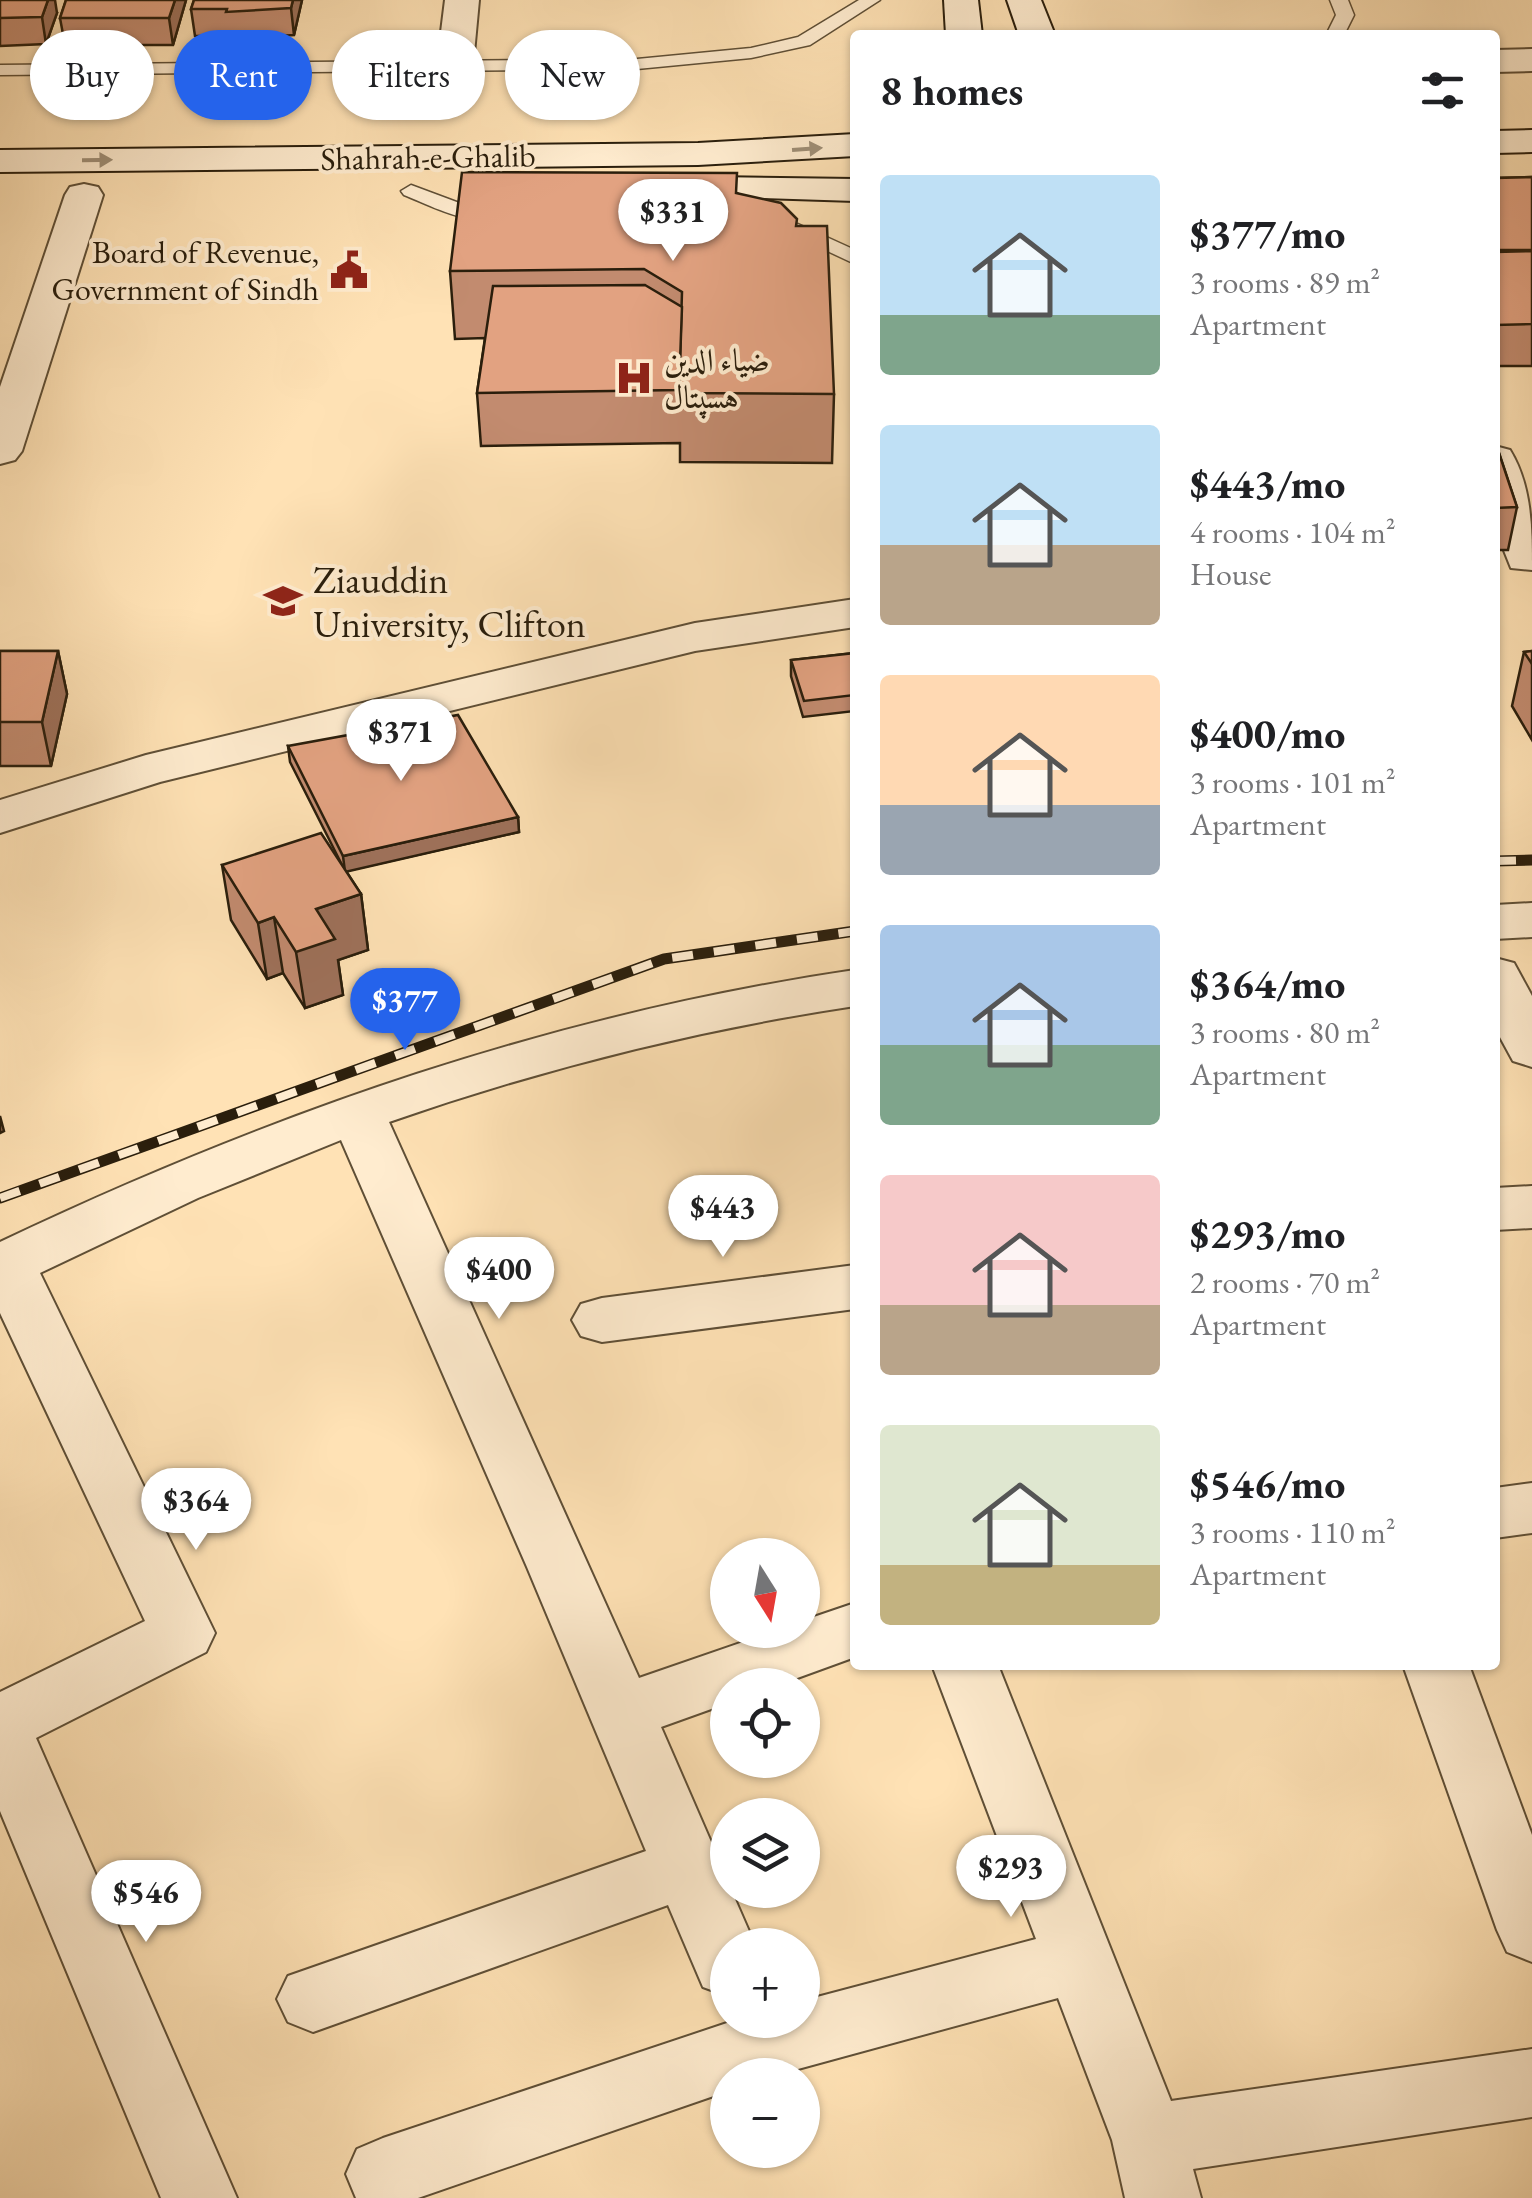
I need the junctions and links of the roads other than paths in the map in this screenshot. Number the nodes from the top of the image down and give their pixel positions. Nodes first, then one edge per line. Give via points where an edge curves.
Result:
1 (462, 0) edge
2 (870, 0) edge
3 (961, 0) edge
4 (1024, 0) edge
5 (1340, 0) edge
6 (458, 30) edge
7 (964, 30) edge
8 (1035, 30) edge
9 (1338, 30) edge
10 (1500, 60) edge
11 (1532, 60) edge
12 (485, 64) edge
13 (332, 66) edge
14 (0, 70) edge
15 (1532, 141) edge
16 (1500, 142) edge
17 (850, 145) edge
18 (1532, 160) edge
19 (0, 161) edge
20 (1500, 161) edge
21 (411, 191) junction
22 (850, 191) edge
23 (84, 195) junction
24 (0, 196) edge
25 (774, 205) junction
26 (516, 213) edge
27 (850, 255) edge
28 (0, 451) edge
29 (1500, 474) edge
30 (1527, 558) dead end
31 (850, 614) edge
32 (0, 802) edge
33 (47, 802) junction
34 (0, 818) edge
35 (1532, 920) edge
36 (1500, 922) edge
37 (1500, 986) edge
38 (850, 989) edge
39 (1532, 1048) edge
40 (356, 1113) junction
41 (1532, 1207) edge
42 (1500, 1209) edge
43 (3, 1266) edge
44 (850, 1289) edge
45 (602, 1320) dead end
46 (1532, 1508) edge
47 (1500, 1512) edge
48 (850, 1632) edge
49 (967, 1670) edge
50 (1438, 1670) edge
51 (622, 1713) junction
52 (0, 1727) edge
53 (687, 1868) junction
54 (713, 1928) edge
55 (1532, 1930) edge
56 (1080, 1960) junction
57 (312, 1998) dead end
58 (820, 2018) edge
59 (740, 2038) edge
60 (1532, 2084) edge
61 (1156, 2169) edge
62 (383, 2174) dead end
63 (198, 2198) edge

1 - 6 street
2 - 12 lane via 804,40 751,54 637,64
3 - 7 street
4 - 8 street
5 - 9 lane via 1345,15
10 - 11 street
13 - 14 lane
15 - 16 street
19 -> 17 street, Shahrah-e-Ghalib via 698,154
18 - 20 street
21 - 23 street, Shahrah-e-Ghalib
21 - 25 street, Shahrah-e-Ghalib
21 - 26 lane via 459,210
22 - 25 street, Shahrah-e-Ghalib
23 - 24 street, Shahrah-e-Ghalib
23 - 28 street
25 - 27 lane
29 - 30 street
31 - 33 street via 694,637 146,770
32 - 33 lane
33 - 34 street
35 - 36 street
37 - 39 street
38 - 40 street via 579,1043
40 - 43 street via 178,1183
40 - 51 street
41 - 42 street
43 - 52 street via 183,1633
44 - 45 street
46 - 47 street
48 - 51 street
49 - 56 street
50 - 55 street
51 - 53 street
52 - 63 street
53 - 54 street
53 - 57 street
56 - 58 street
56 - 61 street
59 - 62 street
60 - 61 street

